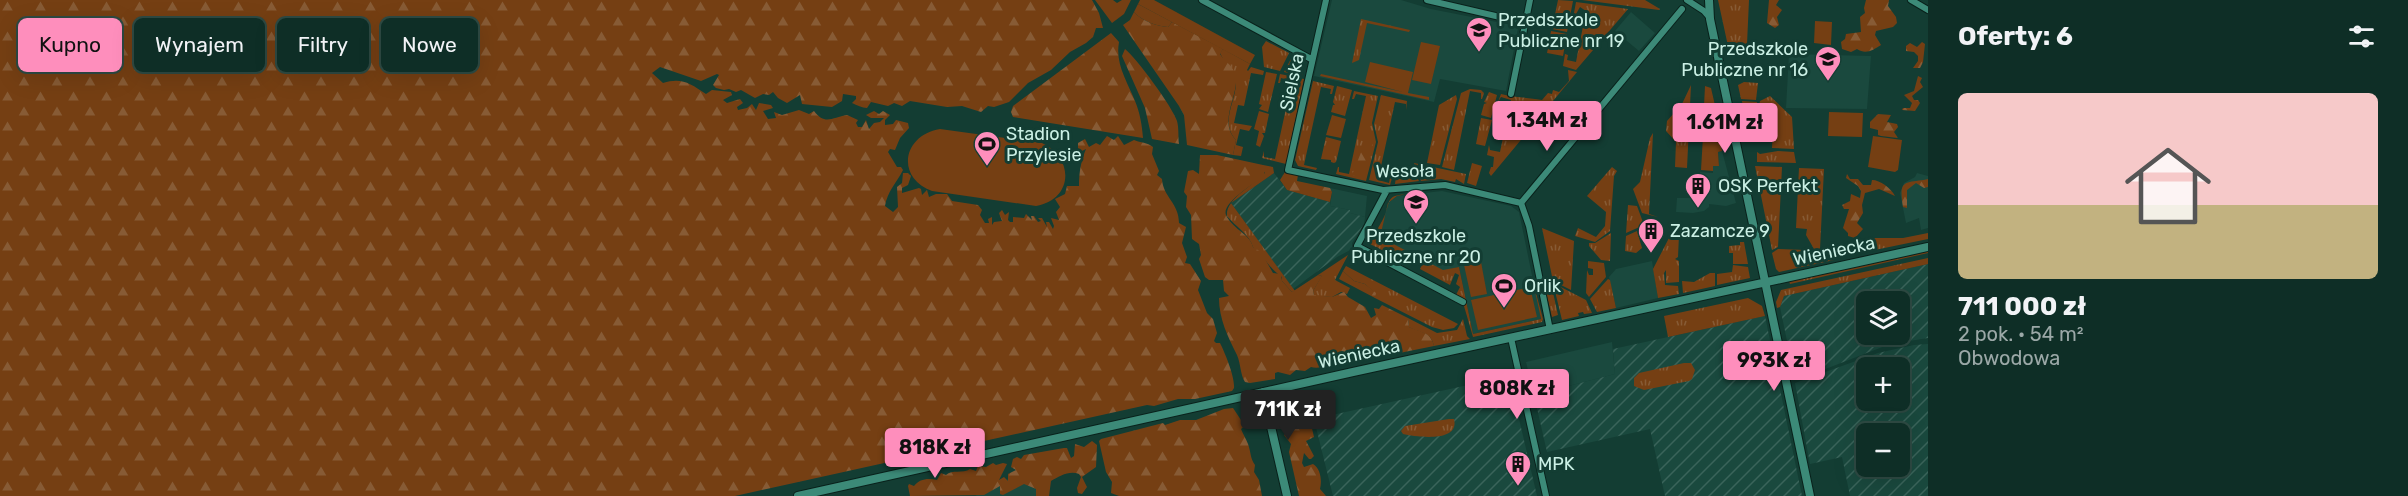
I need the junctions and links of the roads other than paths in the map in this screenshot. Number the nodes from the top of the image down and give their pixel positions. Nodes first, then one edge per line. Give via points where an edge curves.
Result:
1 (1203, 0) edge
2 (1326, 0) edge
3 (1427, 0) edge
4 (1530, 0) edge
5 (1687, 0) edge
6 (1703, 0) edge
7 (1709, 0) edge
8 (1911, 0) edge
9 (1682, 9) dead end
10 (1928, 10) edge
11 (1710, 19) junction
12 (1526, 23) junction
13 (1311, 59) junction
14 (1511, 94) dead end
15 (1288, 170) joint
16 (1387, 190) junction
17 (1521, 203) junction
18 (1928, 247) edge
19 (1765, 283) junction
20 (1463, 302) dead end
21 (1550, 330) junction
22 (1511, 338) junction
23 (1263, 392) junction
24 (798, 496) edge
25 (1287, 496) edge
26 (1546, 496) edge
27 (1810, 496) edge

1 - 13 street
2 - 13 street, Sielska
3 - 12 street
4 - 12 street
5 - 11 street
6 - 11 street
7 - 11 street
8 - 10 street
9 - 17 street
11 - 19 street
12 - 14 street
13 - 15 street, Sielska
15 - 16 street, Wesoła
16 - 17 street, Wesoła via 1442,185
16 - 20 street via 1357,246
17 - 21 street
18 - 19 street, Wieniecka
19 - 21 street, Wieniecka
19 - 27 street
21 - 22 street, Wieniecka
22 - 23 street, Wieniecka
22 - 26 street
23 - 24 street, Wieniecka
23 - 25 street

